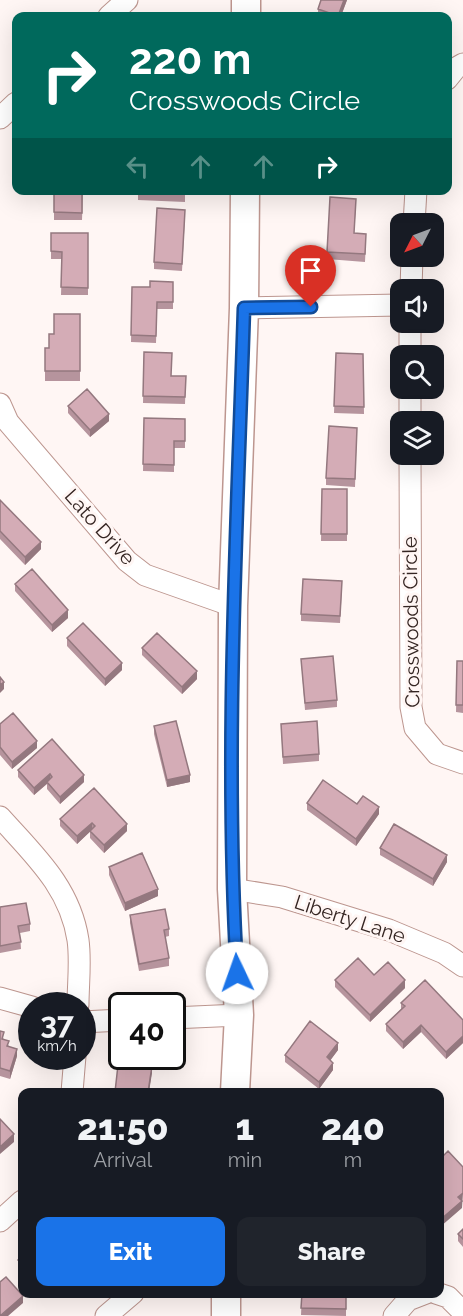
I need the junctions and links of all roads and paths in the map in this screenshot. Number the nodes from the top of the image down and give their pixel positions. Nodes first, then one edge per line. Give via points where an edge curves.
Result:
1 (127, 0) edge
2 (114, 12) edge
3 (12, 107) edge
4 (0, 118) edge
5 (245, 195) edge
6 (416, 195) edge
7 (415, 213) edge
8 (390, 305) edge
9 (244, 308) junction
10 (0, 404) edge
11 (410, 465) edge
12 (233, 606) junction
13 (463, 763) edge
14 (0, 817) edge
15 (232, 889) junction
16 (463, 966) edge
17 (78, 992) edge
18 (0, 998) edge
19 (18, 1003) edge
20 (239, 1015) junction
21 (186, 1017) edge
22 (74, 1070) edge
23 (72, 1088) edge
24 (234, 1088) edge
25 (18, 1205) edge
26 (0, 1221) edge
27 (444, 1295) edge
28 (127, 1298) edge
29 (226, 1298) edge
30 (413, 1298) edge
31 (463, 1312) edge
32 (106, 1316) edge
33 (226, 1316) edge
34 (394, 1316) edge

1 - 2 street
3 - 4 street
5 - 9 street
6 - 7 street
8 - 9 street
9 - 12 street
10 - 12 street, Lato Drive via 8,422 127,561 145,575
11 - 13 street, Crosswoods Circle via 411,707 415,728 437,754
12 - 15 street
14 - 17 street via 56,880 68,904 78,941
15 - 16 street, Liberty Lane via 282,897 389,930 444,953
15 - 20 street
18 - 19 street
20 - 21 street
20 - 24 street
22 - 23 street
25 - 26 street
27 - 31 street
28 - 32 street
29 - 33 street
30 - 34 street

